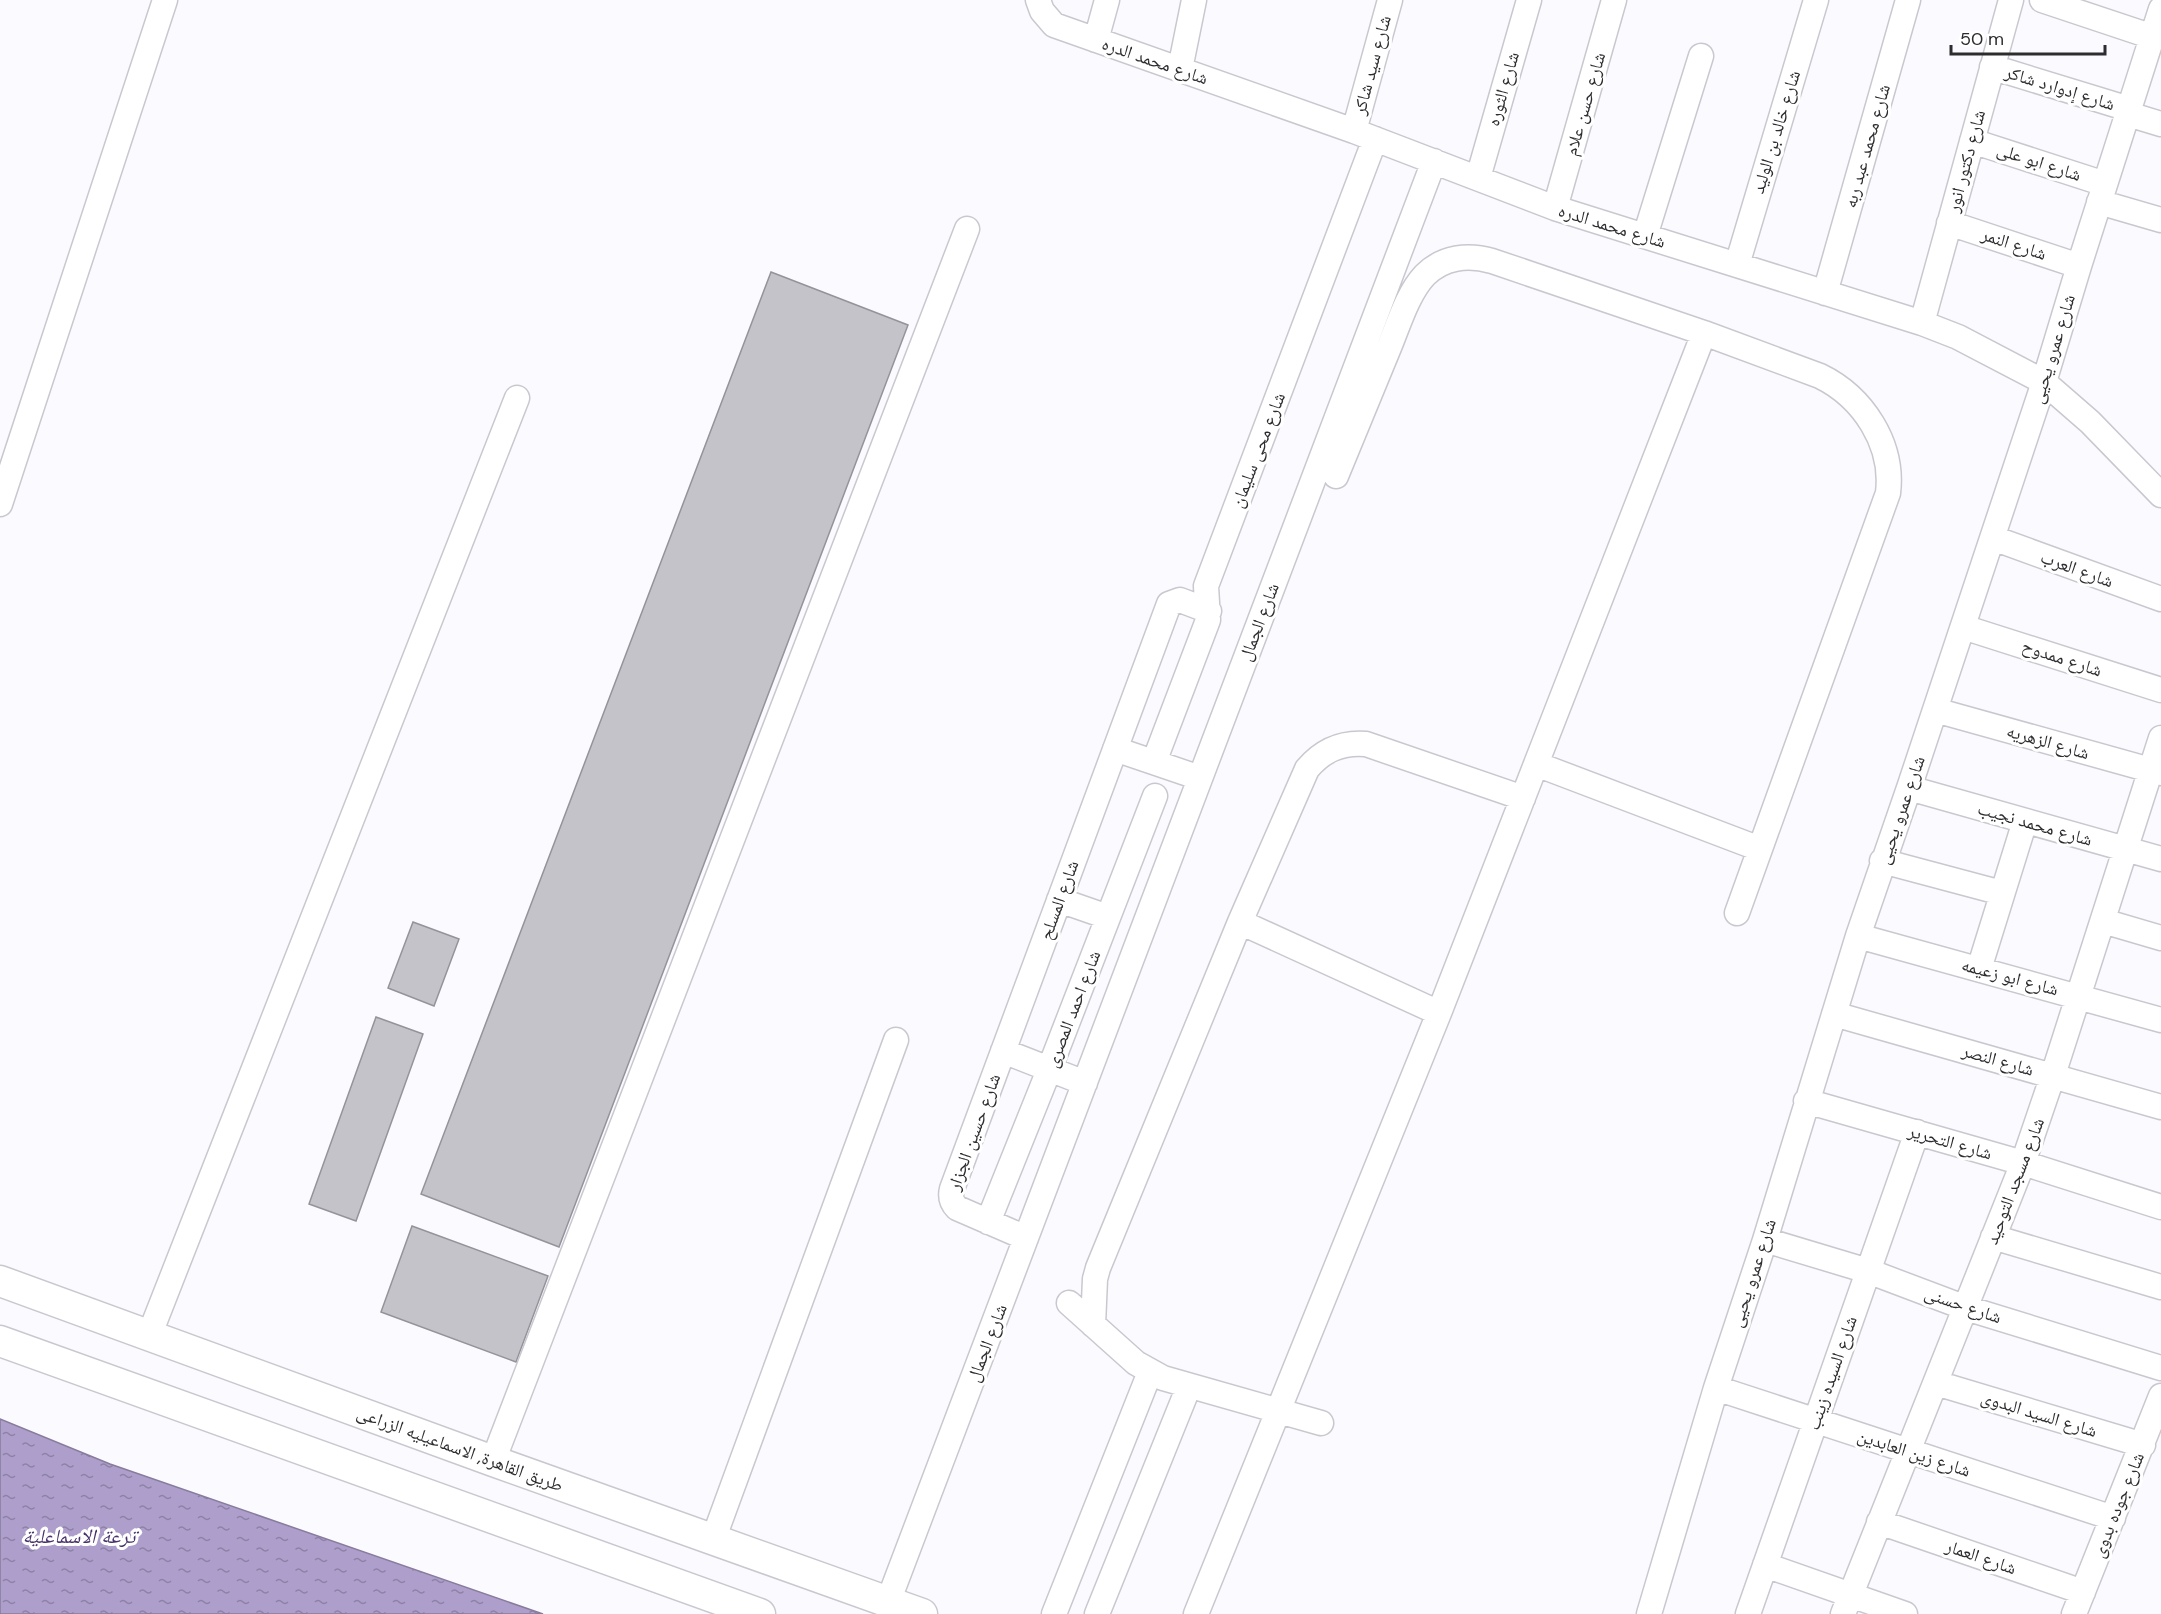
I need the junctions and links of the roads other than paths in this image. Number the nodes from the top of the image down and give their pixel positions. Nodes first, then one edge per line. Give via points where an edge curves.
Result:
1 (165, 0) edge
2 (1038, 0) edge
3 (1107, 0) edge
4 (1194, 0) edge
5 (1390, 0) edge
6 (1529, 0) edge
7 (1614, 0) edge
8 (1816, 0) edge
9 (1908, 0) edge
10 (2011, 0) edge
11 (2042, 0) edge
12 (2157, 27) edge
13 (1096, 40) junction
14 (1701, 56) dead end
15 (1992, 67) junction
16 (1180, 69) junction
17 (2129, 111) junction
18 (2161, 124) edge
19 (1364, 135) junction
20 (1972, 141) junction
21 (1434, 161) junction
22 (1478, 178) junction
23 (2102, 193) junction
24 (1555, 208) junction
25 (2161, 220) edge
26 (1949, 223) junction
27 (967, 229) dead end
28 (1645, 236) junction
29 (1737, 265) junction
30 (2079, 266) junction
31 (1825, 293) junction
32 (1923, 323) junction
33 (1704, 333) junction
34 (2044, 382) junction
35 (518, 398) dead end
36 (1336, 476) dead end
37 (2161, 493) edge
38 (0, 504) edge
39 (1993, 538) junction
40 (2161, 599) edge
41 (1209, 611) junction
42 (1963, 627) junction
43 (2161, 690) edge
44 (1935, 710) junction
45 (2161, 738) edge
46 (1115, 749) junction
47 (1154, 762) junction
48 (1536, 764) junction
49 (2156, 772) edge
50 (1200, 778) junction
51 (1909, 788) junction
52 (1155, 796) dead end
53 (1523, 798) junction
54 (2025, 821) junction
55 (1760, 849) junction
56 (2125, 849) junction
57 (2161, 859) edge
58 (1882, 861) junction
59 (2002, 893) junction
60 (1059, 900) junction
61 (1737, 913) dead end
62 (1108, 917) junction
63 (2103, 921) junction
64 (1240, 922) junction
65 (1858, 936) junction
66 (2161, 938) edge
67 (1979, 969) junction
68 (1078, 994) junction
69 (2079, 996) junction
70 (1113, 1009) junction
71 (1439, 1013) junction
72 (1834, 1014) junction
73 (2161, 1020) edge
74 (896, 1040) dead end
75 (1004, 1051) junction
76 (1049, 1070) junction
77 (2053, 1075) junction
78 (1085, 1083) junction
79 (1806, 1101) junction
80 (2161, 1107) edge
81 (1917, 1132) junction
82 (2023, 1163) junction
83 (2161, 1207) edge
84 (988, 1222) junction
85 (1994, 1237) junction
86 (1026, 1238) junction
87 (1765, 1240) junction
88 (1868, 1271) junction
89 (0, 1281) edge
90 (2161, 1287) edge
91 (1069, 1304) dead end
92 (1966, 1308) junction
93 (1093, 1324) junction
94 (149, 1336) junction
95 (0, 1341) edge
96 (2161, 1368) edge
97 (1150, 1372) junction
98 (1936, 1383) junction
99 (1189, 1386) junction
100 (1716, 1388) junction
101 (2161, 1396) edge
102 (1279, 1411) junction
103 (1815, 1421) junction
104 (1321, 1423) dead end
105 (2143, 1445) junction
106 (1907, 1451) junction
107 (493, 1461) junction
108 (2112, 1518) junction
109 (1879, 1522) junction
110 (713, 1540) junction
111 (1765, 1565) junction
112 (888, 1602) junction
113 (2079, 1603) edge
114 (1847, 1604) edge
115 (760, 1614) edge
116 (922, 1614) edge
117 (1054, 1614) edge
118 (1097, 1614) edge
119 (1196, 1614) edge
120 (1649, 1614) edge
121 (1748, 1614) edge
122 (1905, 1614) edge

1 - 38 street
2 - 13 street, شارع محمد الدره via 1054,25
3 - 13 street
4 - 16 street
5 - 19 street, شارع سيد شاكر
6 - 22 street, شارع الثوره
7 - 24 street, شارع حسن علام
8 - 29 street, شارع خالد بن الوليد
9 - 31 street, شارع محمد عبد ربه
10 - 15 street, شارع دكتور انور
11 - 12 street
12 - 17 street, شارع عمرو يحيى
13 - 16 street, شارع محمد الدره
14 - 28 street
15 - 17 street, شارع إدوارد شاكر
15 - 20 street, شارع دكتور انور
16 - 19 street, شارع محمد الدره
17 - 18 street, شارع إدوارد شاكر
17 - 23 street, شارع عمرو يحيى
19 - 21 street, شارع محمد الدره
19 - 41 street, شارع محى سليمان via 1206,586
20 - 23 street, شارع ابو على
20 - 26 street, شارع دكتور انور
21 - 22 street, شارع محمد الدره
21 - 50 street, شارع الجمال
22 - 24 street, شارع محمد الدره
23 - 25 street, شارع ابو على
23 - 30 street, شارع عمرو يحيى
24 - 28 street, شارع محمد الدره
26 - 30 street, شارع النمر
26 - 32 street, شارع دكتور انور
27 - 107 street
28 - 29 street, شارع محمد الدره
29 - 31 street, شارع محمد الدره
30 - 34 street, شارع عمرو يحيى
31 - 32 street, شارع محمد الدره
32 - 34 street, شارع محمد الدره via 1958,336
33 - 36 street via 1492,261 1469,256 1446,261 1418,283
33 - 48 street
33 - 55 street via 1820,376 1847,392 1872,424 1885,450 1889,471 1888,493
34 - 37 street, شارع محمد الدره
34 - 39 street, شارع عمرو يحيى
35 - 94 street
39 - 40 street, شارع العرب
39 - 42 street, شارع عمرو يحيى
41 - 46 street, شارع المسلح via 1180,600 1169,604
41 - 47 street, شارع محى سليمان
42 - 43 street, شارع ممدوح
42 - 44 street, شارع عمرو يحيى
44 - 49 street, شارع الزهريه
44 - 51 street, شارع عمرو يحيى
45 - 49 street, شارع مسجد التوحيد
46 - 47 street
46 - 60 street, شارع المسلح
47 - 50 street
48 - 53 street
48 - 55 street
49 - 56 street, شارع مسجد التوحيد
50 - 70 street, شارع الجمال
51 - 54 street, شارع محمد نجيب
51 - 58 street, شارع عمرو يحيى
52 - 62 street, شارع احمد المصرى
53 - 64 street via 1366,744 1333,748 1307,769
53 - 71 street
54 - 56 street, شارع محمد نجيب
54 - 59 street
55 - 61 street
56 - 57 street, شارع محمد نجيب
56 - 63 street, شارع مسجد التوحيد
58 - 59 street
58 - 65 street, شارع عمرو يحيى
59 - 67 street
60 - 62 street
60 - 75 street, شارع المسلح
62 - 68 street, شارع احمد المصرى
63 - 66 street
63 - 69 street, شارع مسجد التوحيد
64 - 71 street
64 - 93 street via 1098,1268
65 - 67 street, شارع ابو زعيمه
65 - 72 street, شارع عمرو يحيى
67 - 69 street, شارع ابو زعيمه
68 - 70 street
68 - 76 street, شارع احمد المصرى
69 - 73 street, شارع ابو زعيمه
69 - 77 street, شارع مسجد التوحيد
70 - 78 street, شارع الجمال
71 - 102 street
72 - 77 street, شارع النصر
72 - 79 street, شارع عمرو يحيى
74 - 110 street
75 - 76 street
75 - 84 street, شارع حسين الجزار via 950,1196 957,1208
76 - 78 street
76 - 84 street, شارع احمد المصرى
77 - 80 street, شارع النصر
77 - 82 street, شارع مسجد التوحيد
78 - 86 street, شارع الجمال
79 - 81 street, شارع التحرير
79 - 87 street, شارع عمرو يحيى
81 - 82 street, شارع التحرير
81 - 88 street, شارع السيده زينب
82 - 83 street, شارع التحرير
82 - 85 street, شارع مسجد التوحيد
84 - 86 street, شارع حسين الجزار
85 - 90 street
85 - 92 street, شارع مسجد التوحيد
86 - 112 street, شارع الجمال
87 - 88 street, شارع حسنى
87 - 100 street, شارع عمرو يحيى
88 - 92 street, شارع حسنى
88 - 103 street, شارع السيده زينب
89 - 94 main road, طريق القاهرة, الاسماعيليه الزراعى
91 - 93 street
92 - 96 street, شارع حسنى
92 - 98 street, شارع مسجد التوحيد
93 - 97 street
94 - 107 main road, طريق القاهرة, الاسماعيليه الزراعى
95 - 115 main road
97 - 99 street
97 - 117 street
98 - 105 street, شارع السيد البدوى
98 - 106 street, شارع مسجد التوحيد
99 - 102 street
99 - 118 street
100 - 103 street, شارع زين العابدين
100 - 120 street, شارع عمرو يحيى
101 - 105 street, شارع جوده بدوى
102 - 104 street
102 - 119 street
103 - 106 street, شارع زين العابدين
103 - 111 street, شارع السيده زينب
105 - 108 street, شارع جوده بدوى
106 - 108 street, شارع زين العابدين
106 - 109 street, شارع مسجد التوحيد
107 - 110 main road, طريق القاهرة, الاسماعيليه الزراعى
108 - 113 street, شارع جوده بدوى
109 - 113 street, شارع العمار
109 - 114 street, شارع مسجد التوحيد
110 - 112 main road, طريق القاهرة, الاسماعيليه الزراعى
111 - 114 street
111 - 121 street, شارع السيده زينب
112 - 116 main road, طريق القاهرة, الاسماعيليه الزراعى
114 - 122 street

